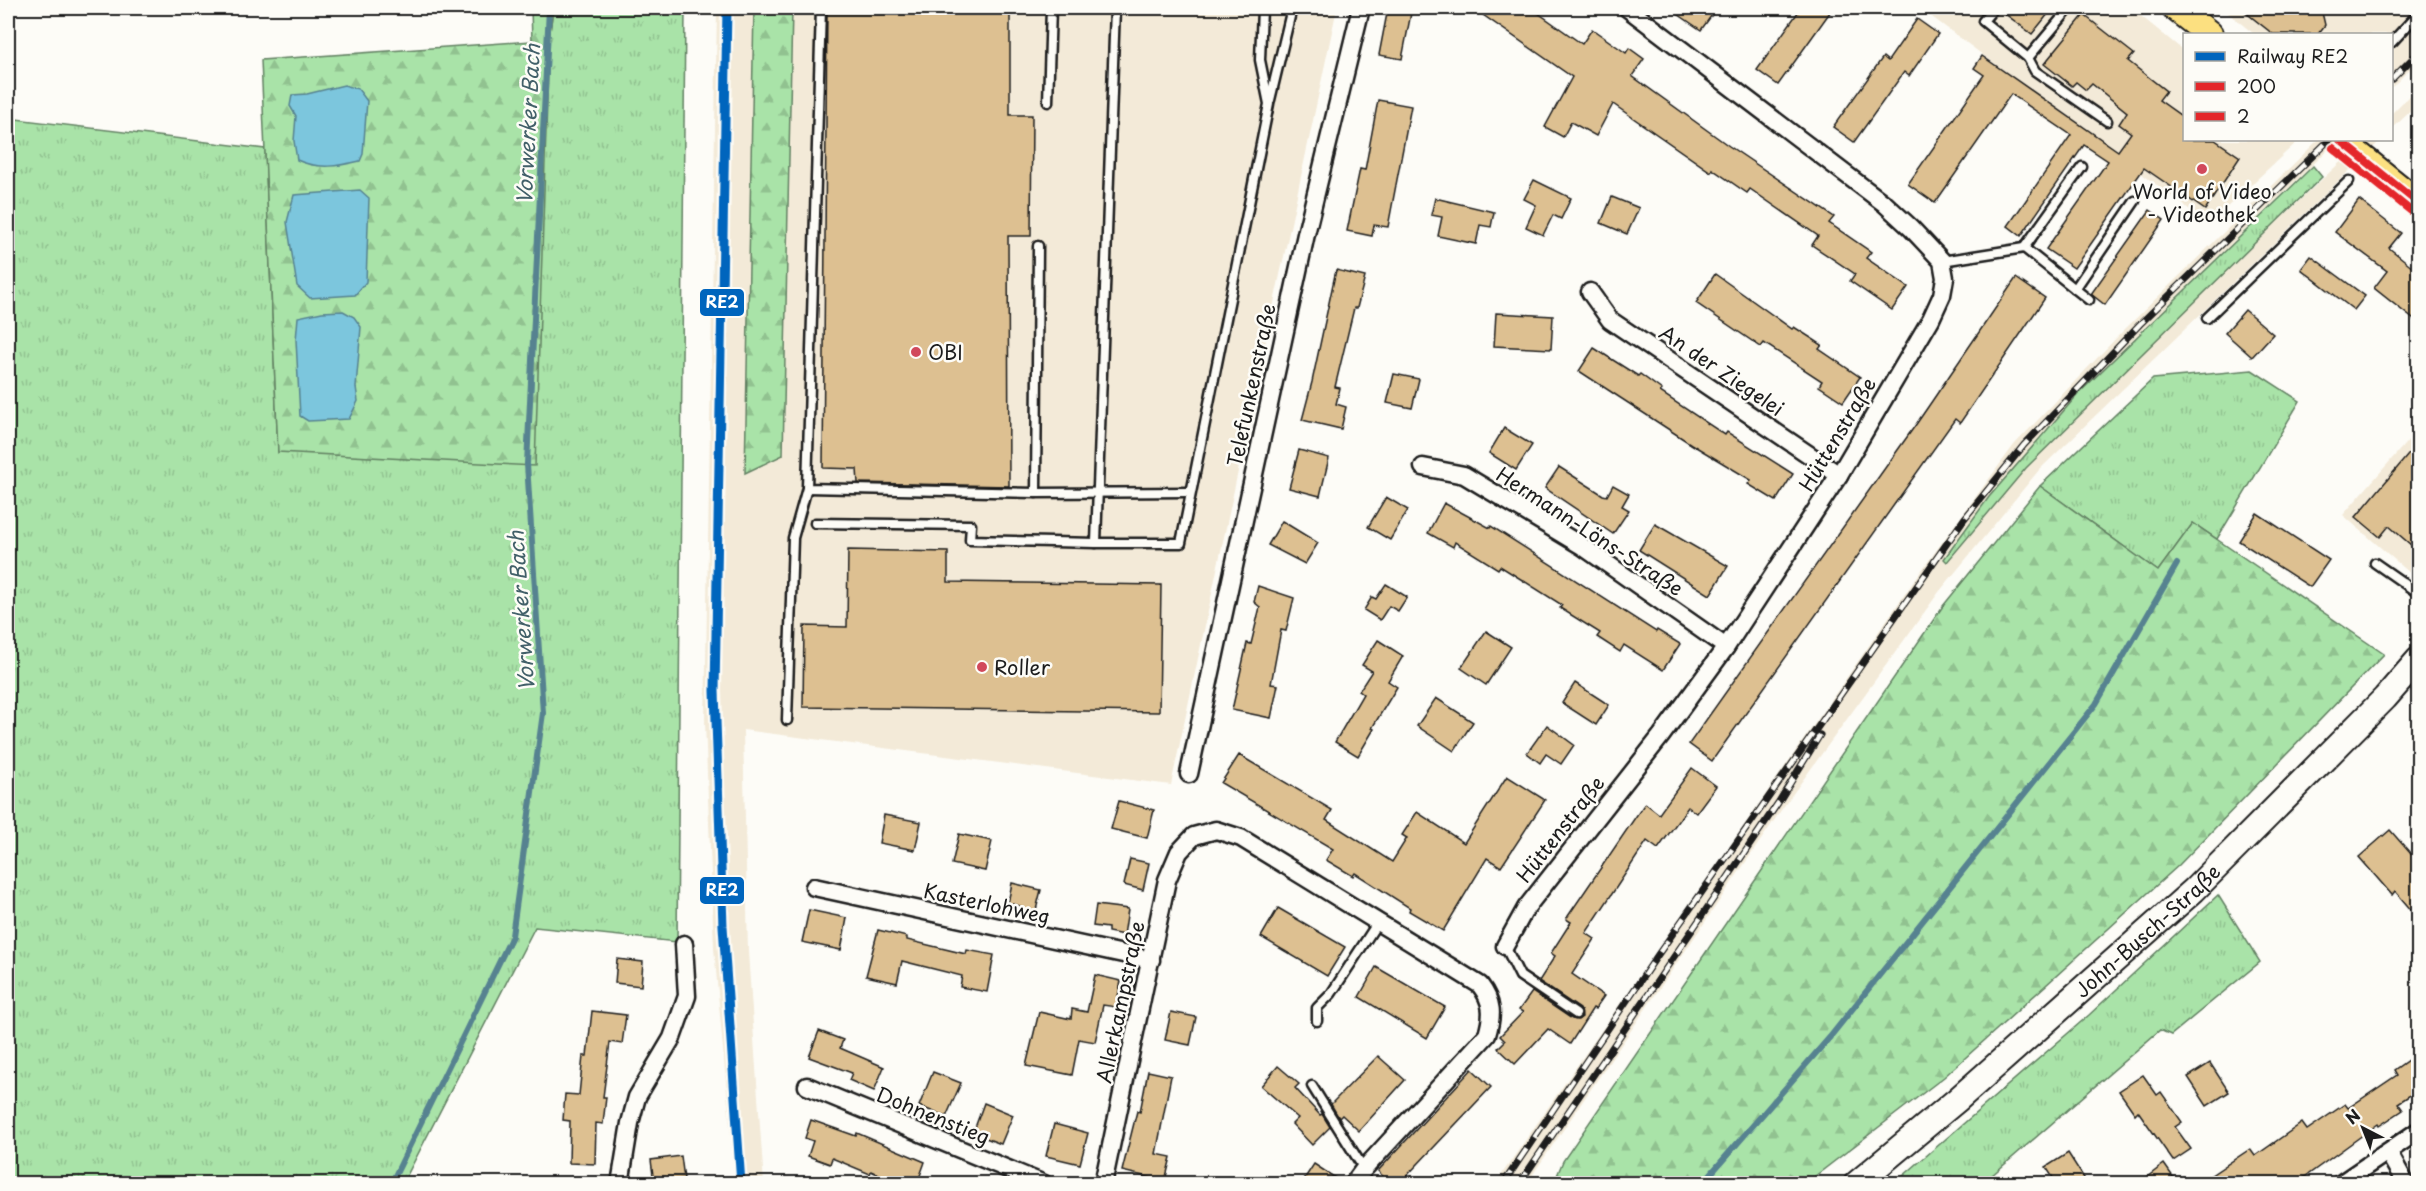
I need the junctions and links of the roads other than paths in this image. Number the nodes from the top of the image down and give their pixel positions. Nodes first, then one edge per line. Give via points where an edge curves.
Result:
1 (821, 8) edge
2 (1051, 8) edge
3 (1114, 8) edge
4 (1262, 8) edge
5 (1292, 8) edge
6 (1362, 8) edge
7 (1627, 8) edge
8 (1994, 8) edge
9 (2070, 8) edge
10 (2176, 8) edge
11 (2418, 14) edge
12 (2208, 33) edge
13 (2393, 40) edge
14 (2028, 58) junction
15 (1048, 102) dead end
16 (1269, 104) junction
17 (2107, 121) dead end
18 (2343, 142) edge
19 (2082, 167) dead end
20 (2349, 181) dead end
21 (2135, 201) dead end
22 (2418, 203) edge
23 (1038, 246) dead end
24 (2024, 248) junction
25 (1942, 261) junction
26 (2074, 289) junction
27 (1590, 292) dead end
28 (2089, 300) dead end
29 (2207, 318) dead end
30 (1422, 467) dead end
31 (1839, 475) junction
32 (807, 489) junction
33 (1098, 492) junction
34 (1190, 492) junction
35 (1036, 493) junction
36 (815, 523) dead end
37 (1096, 543) junction
38 (2374, 562) dead end
39 (2418, 593) edge
40 (1726, 647) junction
41 (2418, 660) edge
42 (787, 720) dead end
43 (1189, 774) dead end
44 (814, 887) dead end
45 (1378, 922) junction
46 (684, 944) dead end
47 (1505, 946) joint
48 (1151, 960) junction
49 (1576, 1014) dead end
50 (1317, 1021) dead end
51 (807, 1086) dead end
52 (1312, 1086) dead end
53 (2418, 1131) edge
54 (2388, 1152) junction
55 (1364, 1169) junction
56 (620, 1184) edge
57 (1044, 1184) edge
58 (1103, 1184) edge
59 (1353, 1184) edge
60 (1856, 1184) edge
61 (2340, 1184) edge
62 (2406, 1184) edge

1 - 32 lane
2 - 15 lane
3 - 33 lane
4 - 16 lane via 1260,60
5 - 16 lane
6 - 43 street, Telefunkenstraße via 1306,234
7 - 25 street via 1885,204
8 - 14 lane via 1983,21
9 - 14 lane
10 - 12 main road
11 - 13 lane
14 - 17 lane via 2035,71
16 - 34 lane
18 - 22 main road
19 - 24 lane
20 - 29 lane
21 - 26 lane
23 - 35 lane
24 - 25 lane
24 - 26 lane
25 - 31 street, Hüttenstraße via 1945,278 1938,303
26 - 28 lane
27 - 31 street, An der Ziegelei via 1610,320
30 - 40 street, Hermann-Löns-Straße via 1464,475 1582,546
31 - 40 street, Hüttenstraße
32 - 35 lane
32 - 42 lane via 793,538
33 - 34 lane
33 - 35 lane
33 - 37 lane
34 - 37 lane via 1181,543
36 - 37 lane via 971,525 970,540
38 - 39 lane
40 - 47 street, Hüttenstraße via 1526,908
41 - 60 main road, John-Busch-Straße via 2194,890 1974,1086
44 - 48 street, Kasterlohweg
45 - 48 street, Allerkampstraße via 1241,838 1216,830 1194,836 1179,852 1167,880
45 - 50 lane via 1331,994 1317,1008
45 - 55 street via 1480,985 1487,994 1492,1018 1487,1035
46 - 56 street via 687,996 672,1038 637,1096
47 - 49 lane via 1520,976
48 - 58 street, Allerkampstraße
51 - 57 street, Dohnenstieg
52 - 55 lane
53 - 54 street
54 - 61 street
54 - 62 street
55 - 59 street

